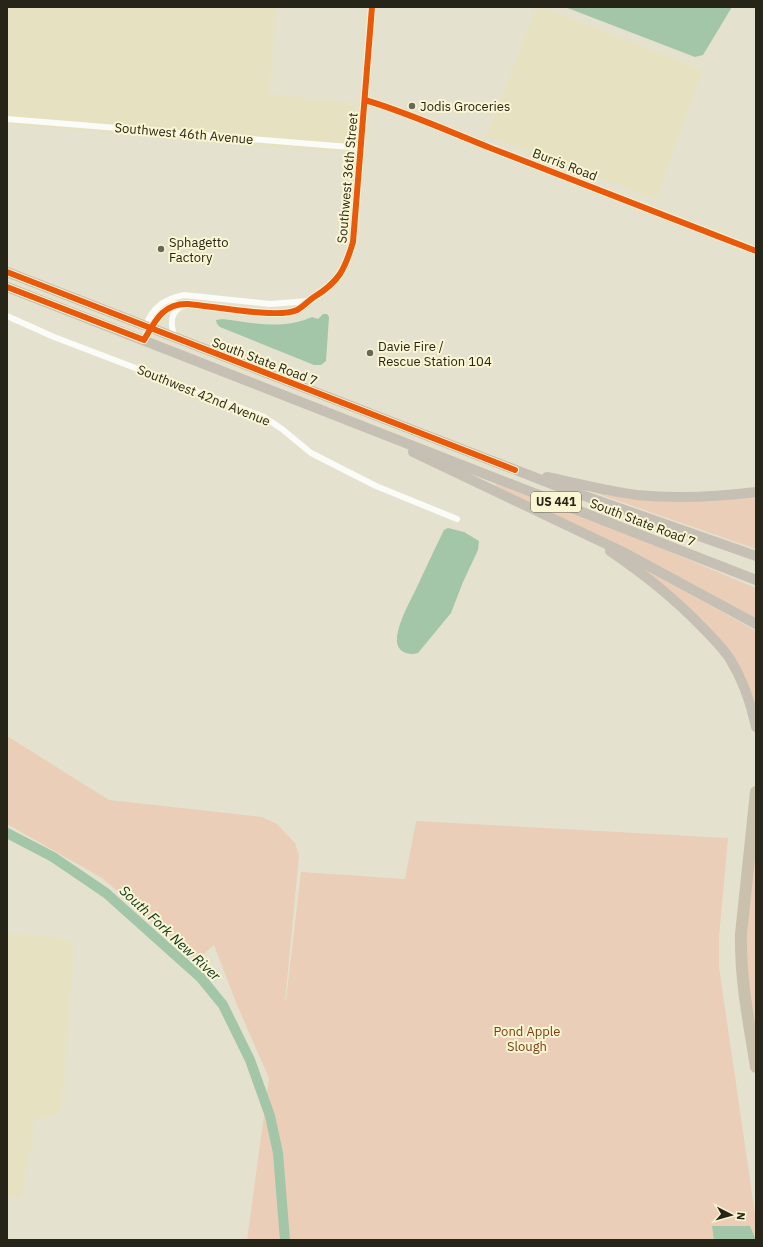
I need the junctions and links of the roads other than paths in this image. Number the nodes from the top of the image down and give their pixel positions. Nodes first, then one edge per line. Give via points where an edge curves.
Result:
1 (372, 7) edge
2 (365, 100) junction
3 (7, 119) edge
4 (362, 148) junction
5 (756, 251) edge
6 (8, 273) edge
7 (7, 287) edge
8 (309, 301) junction
9 (254, 303) junction
10 (188, 304) junction
11 (241, 310) junction
12 (7, 316) edge
13 (148, 327) junction
14 (175, 338) junction
15 (144, 340) junction
16 (356, 423) junction
17 (515, 470) junction
18 (756, 492) edge
19 (457, 519) dead end
20 (579, 530) junction
21 (756, 556) edge
22 (756, 580) edge
23 (756, 624) edge
24 (756, 727) edge
25 (756, 792) edge
26 (756, 1067) edge

1 - 2 street, Southwest 36th Street
2 - 4 street, Southwest 36th Street
2 - 5 street, Burris Road via 390,107
3 - 4 street, Southwest 46th Avenue
4 - 8 street, Southwest 36th Street via 353,242 347,263 337,279
6 - 13 main road, South State Road 7 / US 441
7 - 15 main road, South State Road 7 / US 441
8 - 9 street, Southwest 36th Street
8 - 11 street, Southwest 36th Street via 297,310 287,312
9 - 11 street
9 - 13 street, Southwest 36th Street via 184,295 162,303 153,312
10 - 11 street, Southwest 36th Street
10 - 13 street, Southwest 36th Street via 180,303 169,307
10 - 14 street via 173,314 171,324
12 - 19 street, Southwest 42nd Avenue via 54,337 264,417 282,428 311,453 376,486
13 - 14 main road, South State Road 7 / US 441
13 - 15 street, Southwest 36th Street
14 - 17 main road, South State Road 7 / US 441
15 - 16 main road, South State Road 7 / US 441
16 - 20 main road
16 - 22 main road, South State Road 7 / US 441
17 - 18 main road via 637,495 704,497
17 - 21 main road, South State Road 7 / US 441 via 607,505
20 - 23 main road
20 - 24 main road via 646,576 716,641 740,678 749,698
25 - 26 highway via 741,934 742,982

